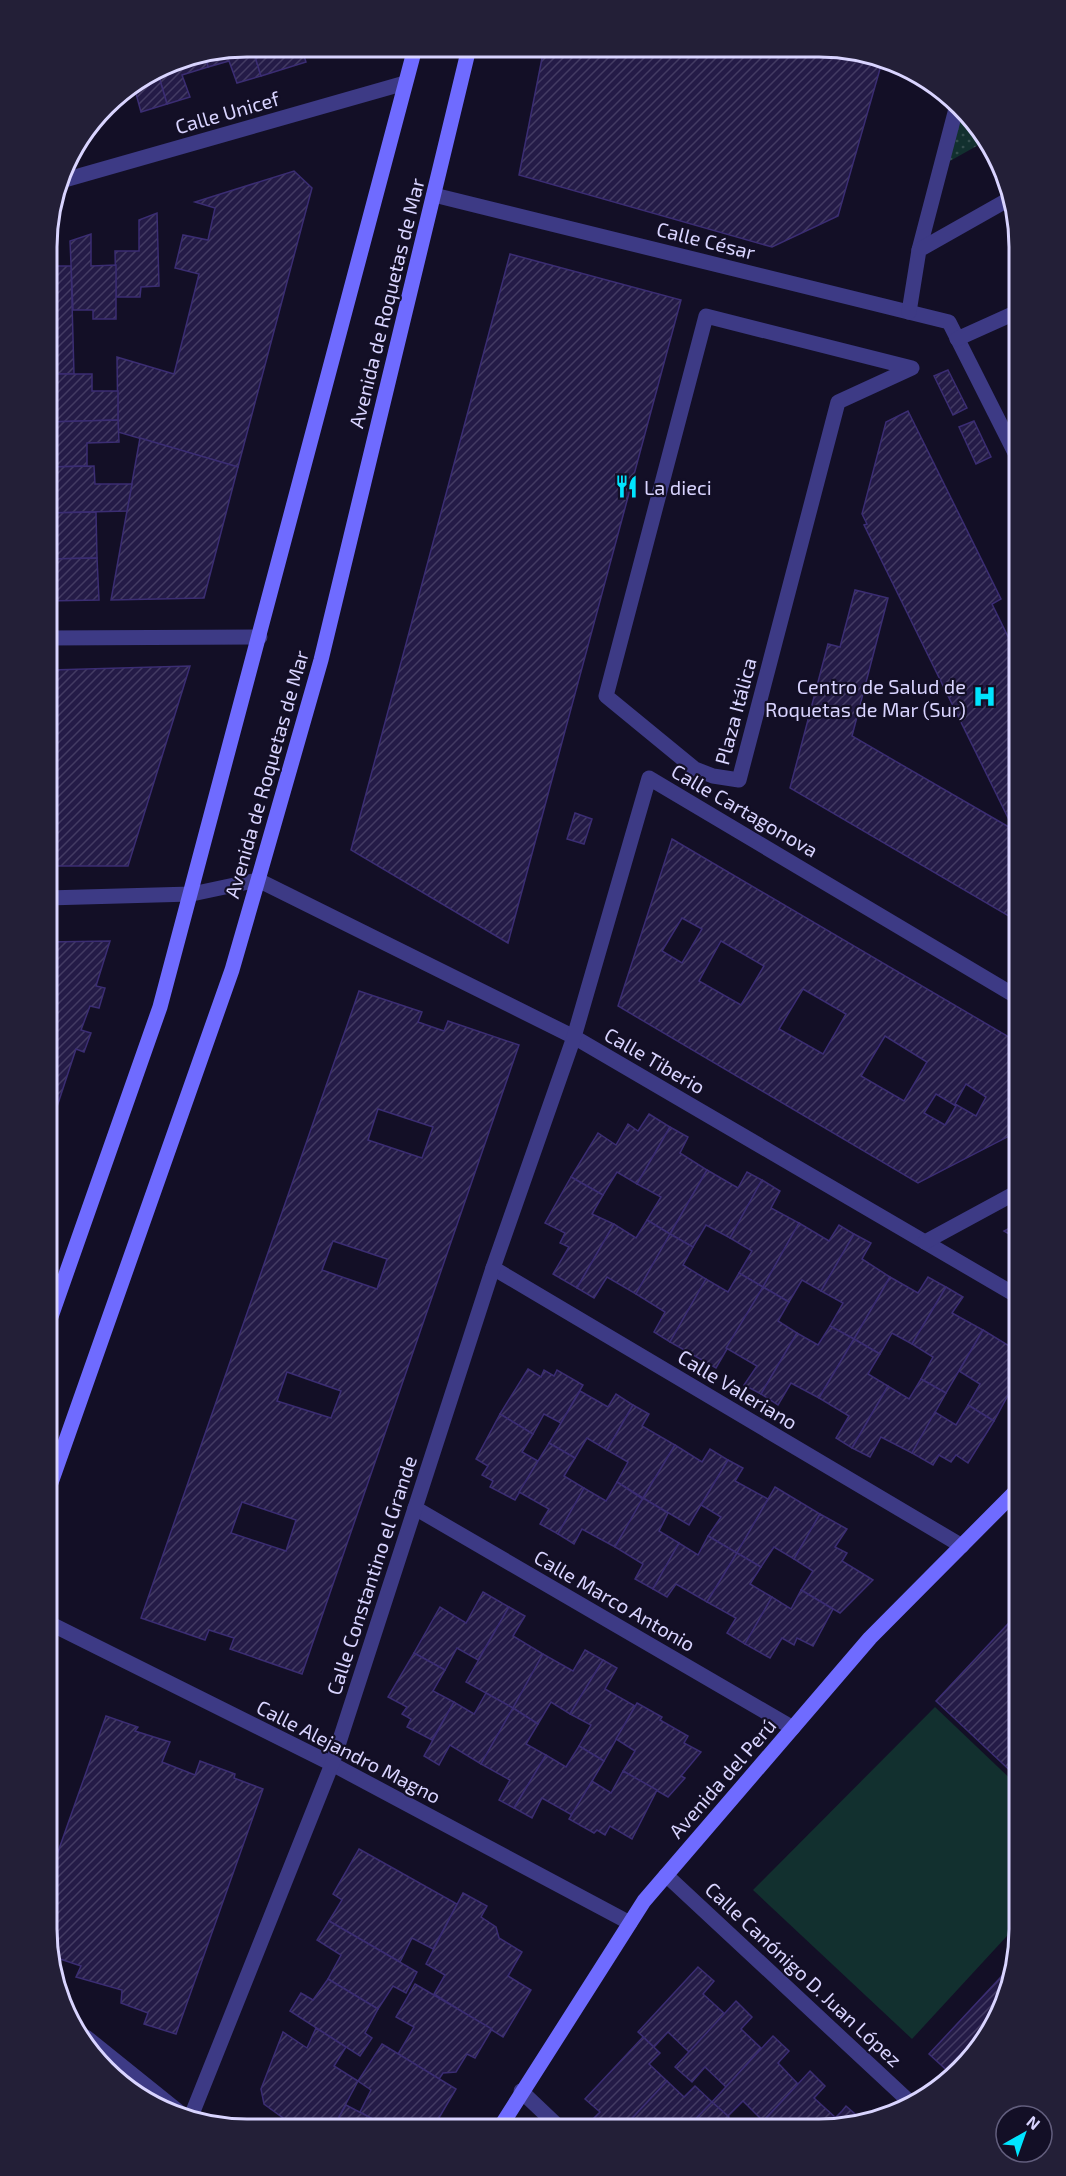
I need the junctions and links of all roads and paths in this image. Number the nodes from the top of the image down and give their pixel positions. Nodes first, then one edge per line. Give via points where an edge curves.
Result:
1 (412, 57) edge
2 (467, 57) edge
3 (405, 83) junction
4 (955, 115) edge
5 (70, 178) edge
6 (434, 195) junction
7 (1003, 202) edge
8 (919, 250) junction
9 (909, 312) junction
10 (706, 316) joint
11 (1009, 316) edge
12 (957, 339) junction
13 (1009, 441) edge
14 (260, 637) junction
15 (57, 638) edge
16 (258, 880) junction
17 (192, 894) junction
18 (57, 898) edge
19 (1009, 992) edge
20 (574, 1036) junction
21 (1009, 1196) edge
22 (925, 1242) junction
23 (493, 1268) junction
24 (1009, 1291) edge
25 (57, 1300) edge
26 (57, 1466) edge
27 (1009, 1498) edge
28 (415, 1508) junction
29 (962, 1546) junction
30 (57, 1627) edge
31 (793, 1728) junction
32 (332, 1764) junction
33 (666, 1875) junction
34 (630, 1923) junction
35 (96, 2045) edge
36 (521, 2091) junction
37 (905, 2098) edge
38 (165, 2100) edge
39 (192, 2111) edge
40 (504, 2119) edge
41 (550, 2119) edge

1 - 3 main road, Avenida de Roquetas de Mar
2 - 6 main road, Avenida de Roquetas de Mar
3 - 5 street, Calle Unicef
3 - 14 main road, Avenida de Roquetas de Mar
4 - 8 street
6 - 9 street, Calle César
6 - 16 main road, Avenida de Roquetas de Mar via 321,660
7 - 8 street
8 - 9 street
9 - 12 street, Calle César via 949,321
10 - 10 street, Plaza Itálica via 606,696 695,770 739,780 838,402 912,368
11 - 12 street
12 - 13 street
14 - 15 street
14 - 17 main road, Avenida de Roquetas de Mar
16 - 17 street
16 - 20 street, Calle Tiberio
16 - 26 main road, Avenida de Roquetas de Mar via 232,970
17 - 18 street
17 - 25 main road, Avenida de Roquetas de Mar via 160,1006
19 - 20 street, Calle Cartagonova via 649,778
20 - 22 street, Calle Tiberio
20 - 23 street, Calle Constantino el Grande
21 - 22 street
22 - 24 street, Calle Tiberio
23 - 28 street, Calle Constantino el Grande
23 - 29 street, Calle Valeriano
27 - 29 main road, Avenida del Perú
28 - 31 street, Calle Marco Antonio
28 - 32 street, Calle Constantino el Grande
29 - 31 main road, Avenida del Perú via 870,1638
30 - 32 street, Calle Alejandro Magno
31 - 33 main road, Avenida del Perú
32 - 34 street, Calle Alejandro Magno
32 - 39 street, Calle Constantino el Grande
33 - 34 main road, Avenida del Perú
33 - 37 street, Calle Canónigo D. Juan López
34 - 36 main road, Avenida del Perú
35 - 38 street
36 - 40 main road, Avenida del Perú
36 - 41 street

